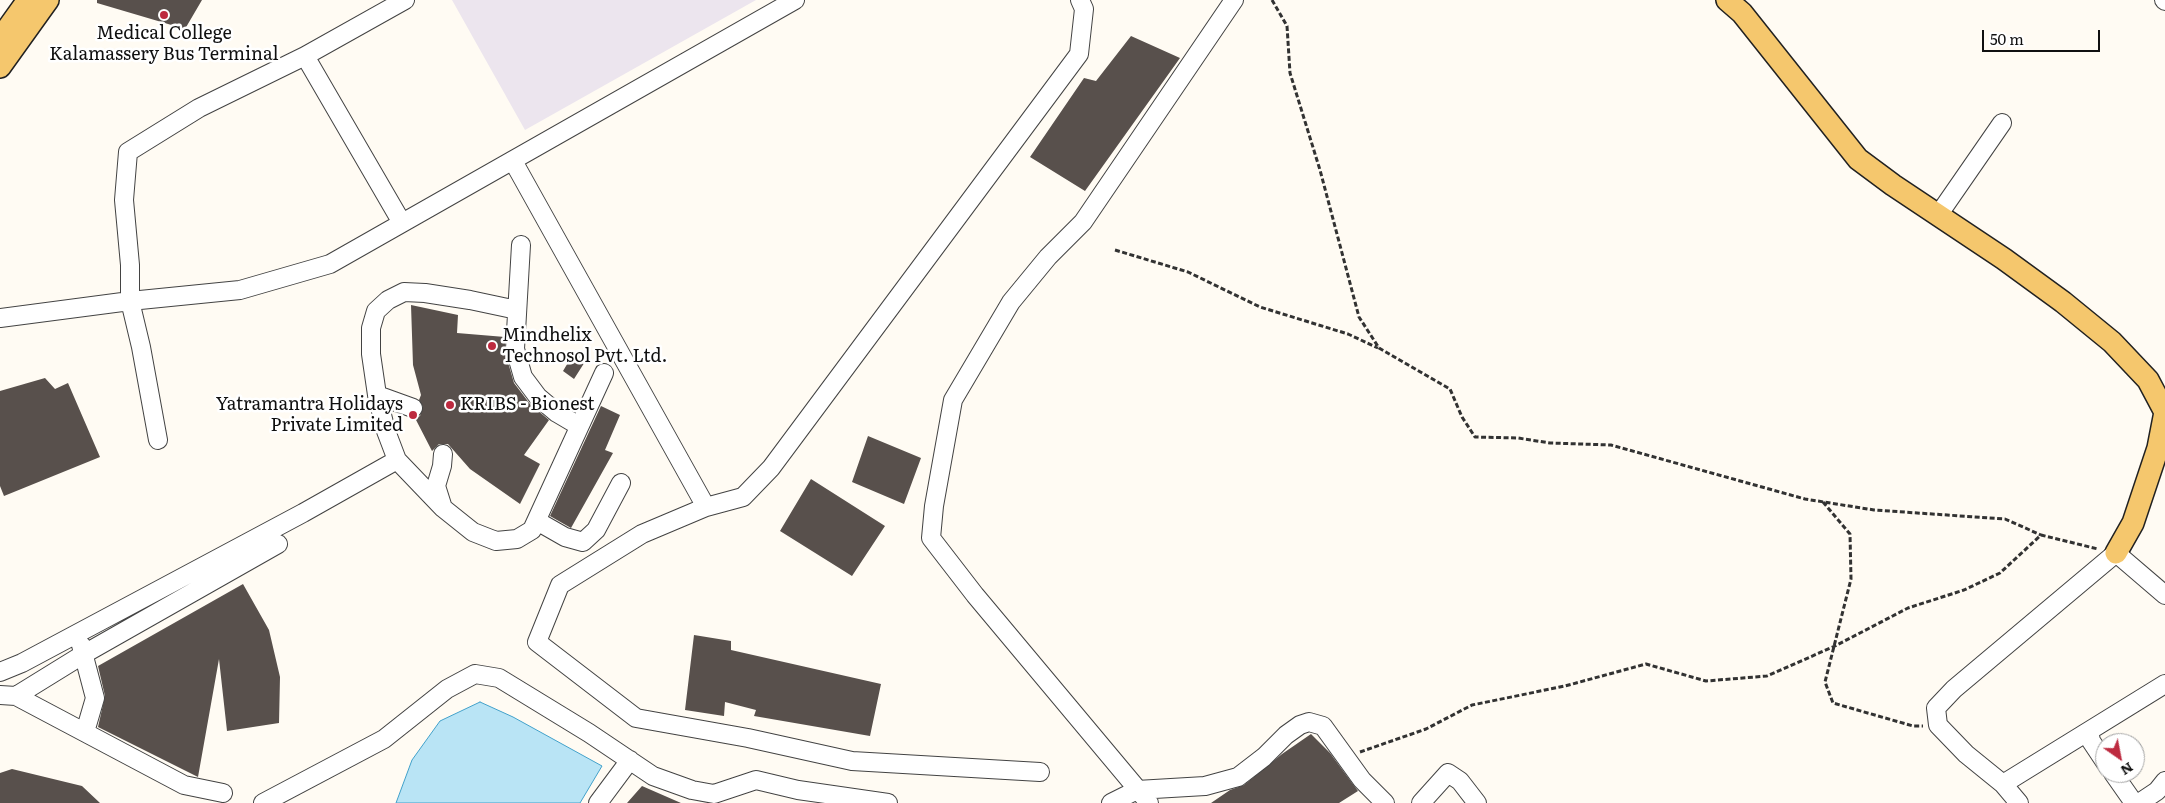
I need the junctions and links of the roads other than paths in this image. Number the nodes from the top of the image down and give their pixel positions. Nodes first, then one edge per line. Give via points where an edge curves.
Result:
1 (28, 0) edge
2 (48, 0) edge
3 (405, 0) edge
4 (795, 0) edge
5 (1080, 0) edge
6 (1234, 0) edge
7 (1727, 0) edge
8 (0, 39) edge
9 (305, 56) junction
10 (0, 67) edge
11 (2002, 123) dead end
12 (513, 161) junction
13 (1939, 214) junction
14 (402, 223) junction
15 (521, 245) dead end
16 (130, 301) junction
17 (517, 310) junction
18 (0, 318) edge
19 (604, 373) dead end
20 (377, 395) junction
21 (413, 408) dead end
22 (2165, 412) edge
23 (579, 426) junction
24 (158, 440) dead end
25 (443, 454) dead end
26 (396, 460) junction
27 (621, 483) dead end
28 (706, 507) junction
29 (443, 508) junction
30 (537, 521) junction
31 (278, 544) dead end
32 (2116, 553) junction
33 (2165, 595) edge
34 (78, 632) junction
35 (84, 654) junction
36 (0, 672) edge
37 (2165, 684) edge
38 (8, 696) edge
39 (2088, 731) junction
40 (85, 732) junction
41 (2095, 748) edge
42 (630, 760) junction
43 (1040, 772) dead end
44 (2165, 781) edge
45 (2123, 783) edge
46 (2003, 784) junction
47 (223, 793) dead end
48 (1142, 797) edge
49 (2143, 802) edge
50 (263, 803) edge
51 (598, 803) edge
52 (888, 803) edge
53 (1111, 803) edge
54 (1385, 803) edge
55 (1421, 803) edge
56 (1477, 803) edge
57 (2019, 803) edge

1 - 8 main road
2 - 10 main road
3 - 9 street
4 - 12 street
5 - 28 street via 1084,9 1079,54 771,468 743,498
6 - 48 street via 1089,214 1011,302 953,400 934,506 932,538
7 - 13 main road via 1742,13 1858,159
9 - 14 street
9 - 16 street via 199,108 128,152 124,200
11 - 13 street
12 - 14 street
12 - 28 street
13 - 22 main road via 2112,342 2148,380
14 - 16 street via 330,264 258,285 240,290
15 - 17 street
16 - 18 street
16 - 24 street
17 - 20 street via 425,292 404,292 388,300 376,310 371,328
17 - 23 street via 516,349 523,377 538,397
19 - 23 street
20 - 21 street
20 - 26 street
22 - 32 main road via 2158,448 2133,523
23 - 30 street
25 - 29 street via 436,486
26 - 29 street
26 - 34 street
27 - 30 street via 596,530 583,542 564,537
28 - 43 street via 642,534 560,585 537,642 636,718 852,761
29 - 30 street via 473,532 496,541 517,539 532,530
31 - 35 street
32 - 33 street
32 - 46 street via 1954,689 1936,708 1938,726
34 - 35 street
34 - 36 street
35 - 38 street
35 - 40 street via 95,698
37 - 39 street
38 - 40 street
39 - 41 street
39 - 46 street
40 - 47 street via 184,785
42 - 50 street via 499,678 475,674 447,689 384,739
42 - 51 street
42 - 52 street via 653,776 714,794 756,780 798,790
44 - 49 street
45 - 49 street
46 - 57 street
48 - 53 street
48 - 54 street via 1205,786 1238,776 1286,735 1309,722 1323,726 1362,780
55 - 56 street via 1448,773 1460,781

